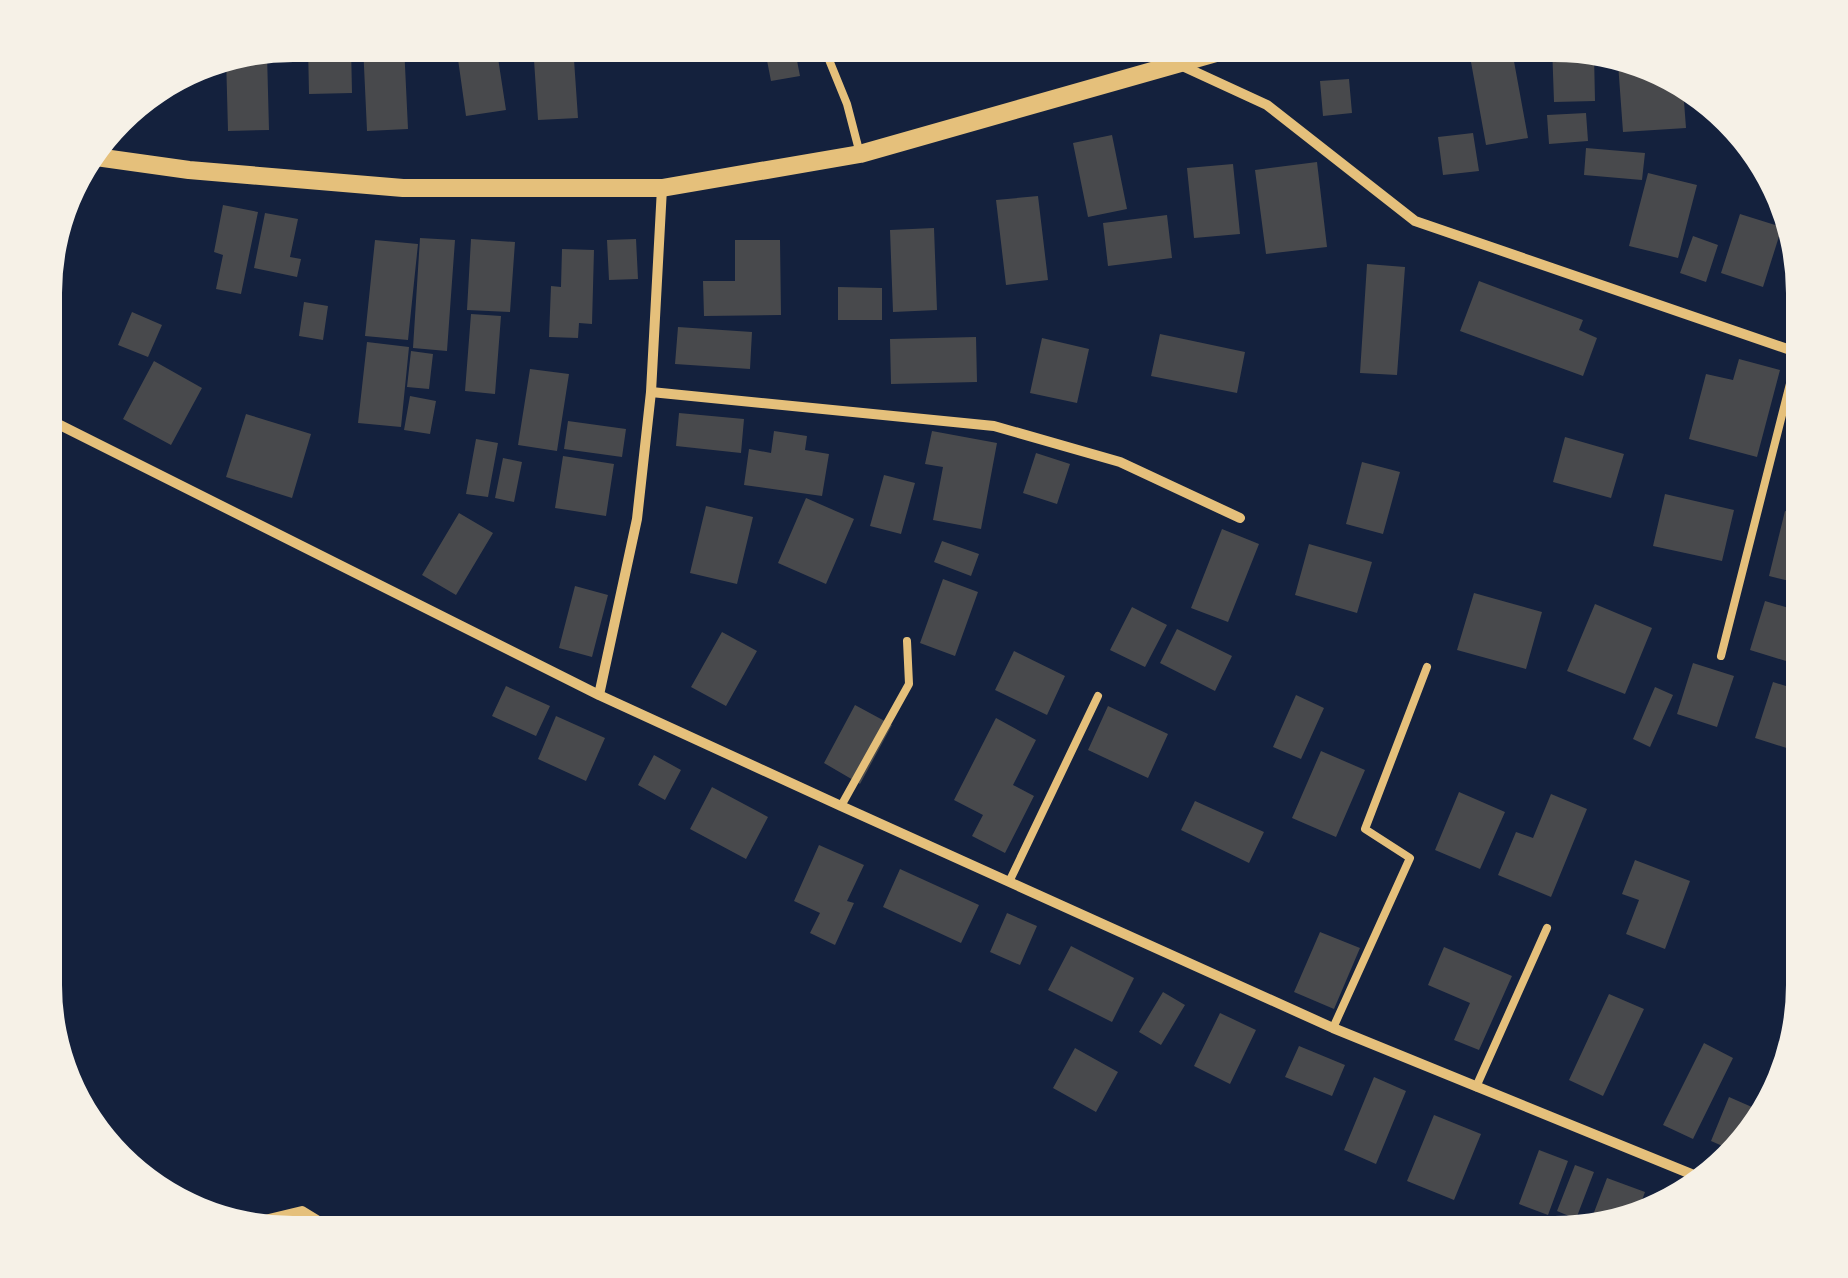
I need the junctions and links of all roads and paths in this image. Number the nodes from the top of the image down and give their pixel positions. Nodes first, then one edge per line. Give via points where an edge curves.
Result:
1 (830, 62) edge
2 (1178, 63) joint
3 (860, 154) junction
4 (106, 158) edge
5 (662, 188) junction
6 (1785, 348) edge
7 (651, 392) junction
8 (1785, 411) edge
9 (62, 426) edge
10 (1240, 518) dead end
11 (906, 641) dead end
12 (1721, 656) dead end
13 (1427, 667) dead end
14 (599, 695) junction
15 (1098, 696) dead end
16 (841, 806) junction
17 (1008, 882) junction
18 (1547, 928) dead end
19 (1333, 1028) junction
20 (1476, 1087) junction
21 (1688, 1173) edge
22 (285, 1215) edge
23 (309, 1215) edge

1 - 3 lane
2 - 3 street
2 - 6 street via 1267,105 1416,221
3 - 5 street
4 - 5 street via 403,188
5 - 7 street
7 - 10 street via 994,426 1120,462
7 - 14 street via 637,519
8 - 12 lane
9 - 14 street
11 - 16 lane via 909,684
13 - 19 lane via 1365,829 1410,858
14 - 16 street
15 - 17 lane
16 - 17 street
17 - 19 street
18 - 20 lane
19 - 20 street
20 - 21 street
22 - 23 street

